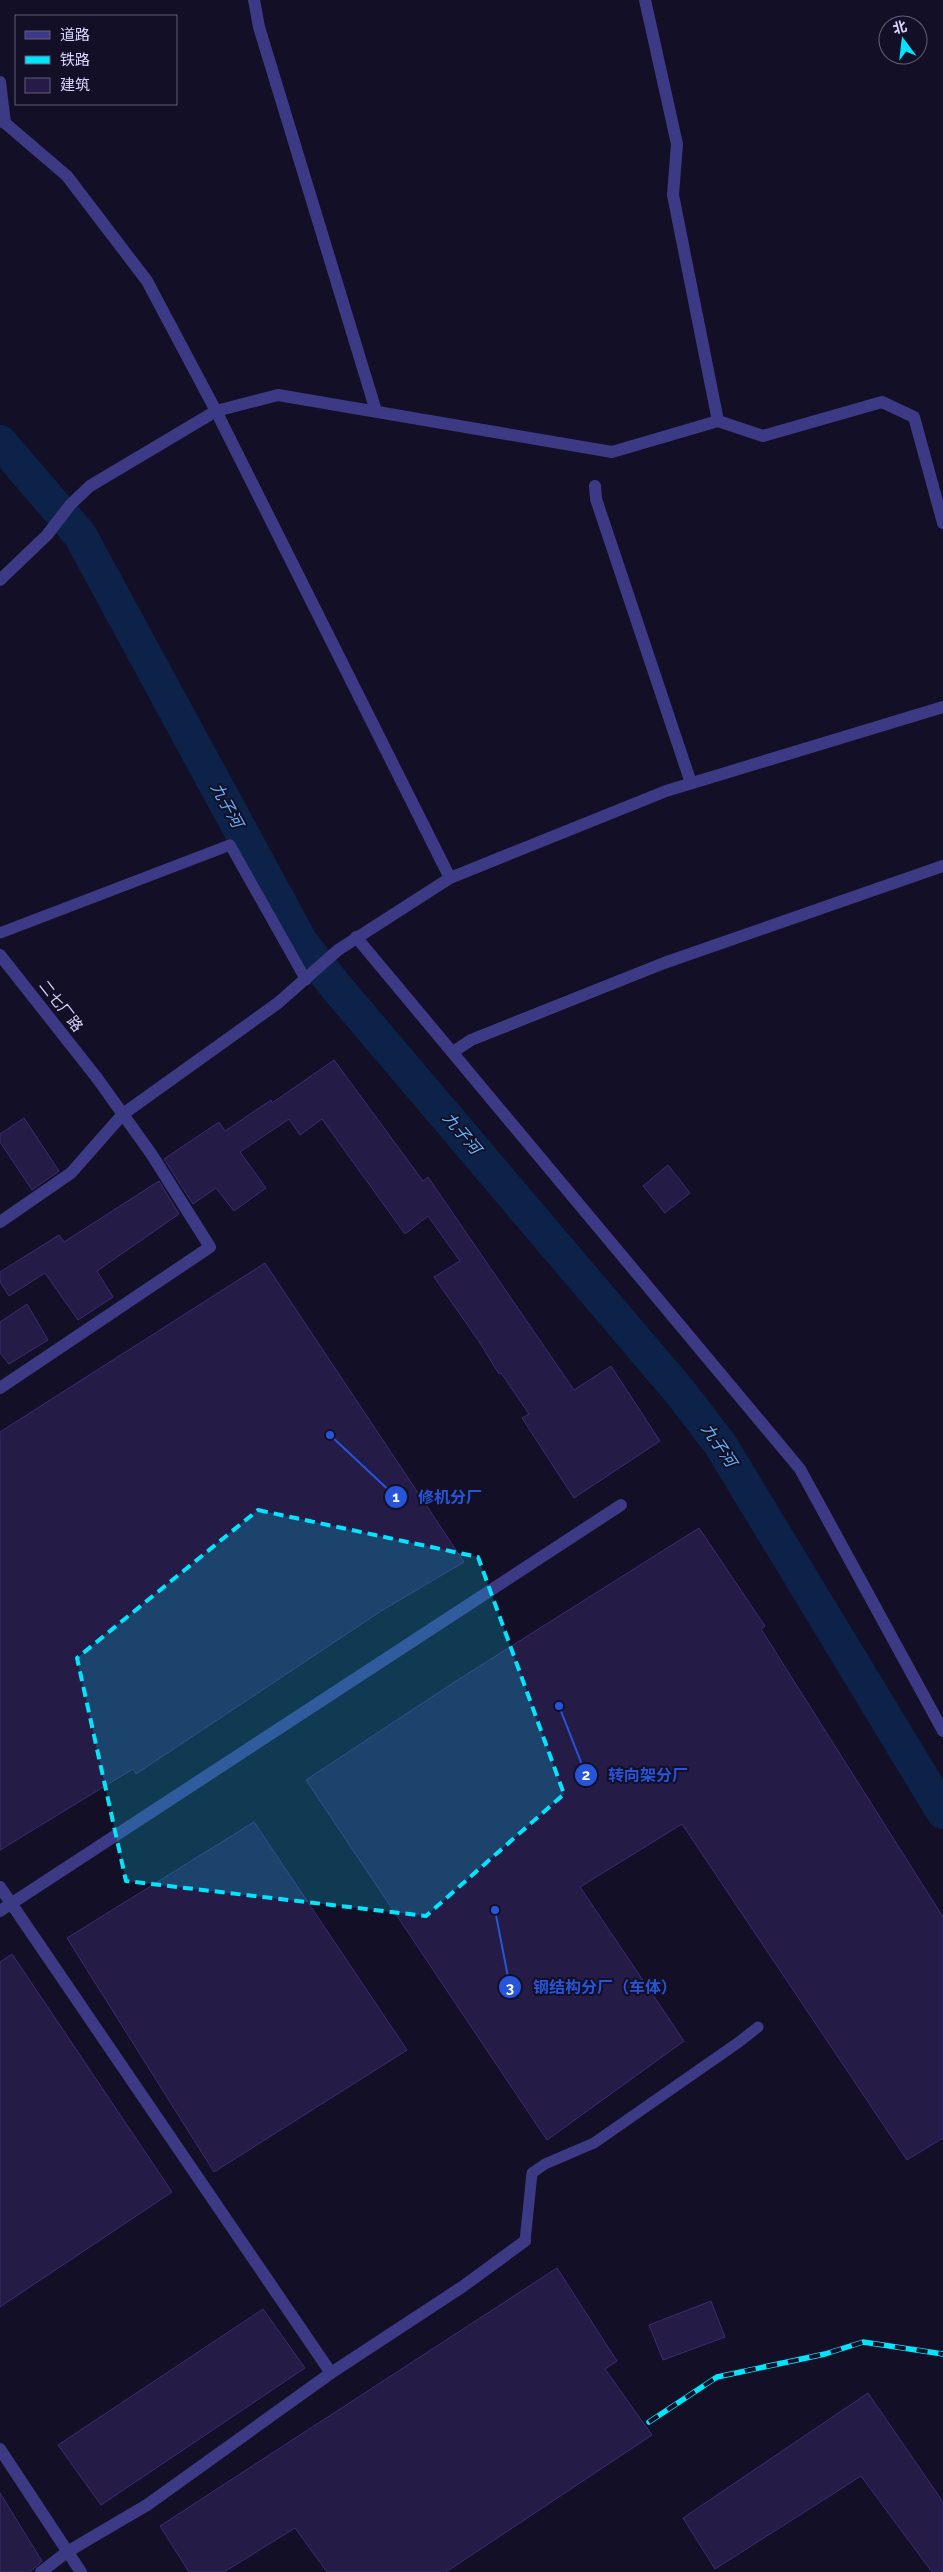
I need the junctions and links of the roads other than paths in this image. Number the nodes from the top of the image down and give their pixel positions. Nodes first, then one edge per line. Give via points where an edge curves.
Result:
1 (254, 0) edge
2 (645, 0) edge
3 (0, 82) edge
4 (3, 122) edge
5 (216, 411) junction
6 (376, 411) junction
7 (718, 421) junction
8 (595, 486) dead end
9 (943, 523) edge
10 (0, 580) edge
11 (943, 707) edge
12 (691, 783) junction
13 (943, 866) edge
14 (450, 878) junction
15 (0, 933) edge
16 (356, 937) junction
17 (0, 956) edge
18 (306, 980) junction
19 (452, 1052) junction
20 (123, 1114) junction
21 (0, 1222) edge
22 (0, 1388) edge
23 (621, 1505) dead end
24 (943, 1731) edge
25 (0, 1888) edge
26 (5, 1908) edge
27 (758, 2027) dead end
28 (525, 2241) joint
29 (331, 2373) junction
30 (0, 2449) edge
31 (67, 2552) junction
32 (41, 2572) edge
33 (81, 2572) edge

1 - 6 street via 259,27
2 - 7 street via 677,144 673,195
3 - 4 street
4 - 5 street via 67,176 147,281
5 - 6 street via 278,394
5 - 10 street via 90,486 47,535
5 - 14 street
6 - 7 street via 612,452
7 - 9 street via 763,436 882,402 914,417
8 - 12 street via 596,499
11 - 12 street
12 - 14 street
13 - 19 street via 664,963 471,1040
14 - 16 street
15 - 18 lane via 230,845
16 - 18 street
16 - 19 street
17 - 20 street, 二七厂路
18 - 20 street
19 - 24 street via 800,1469
20 - 21 street via 72,1173
20 - 22 street, 二七厂路 via 210,1247
23 - 26 street
25 - 26 street
26 - 29 street
27 - 28 lane via 594,2143 532,2173
28 - 29 street via 462,2287
29 - 31 street via 148,2505
30 - 31 street
31 - 32 street
31 - 33 street

